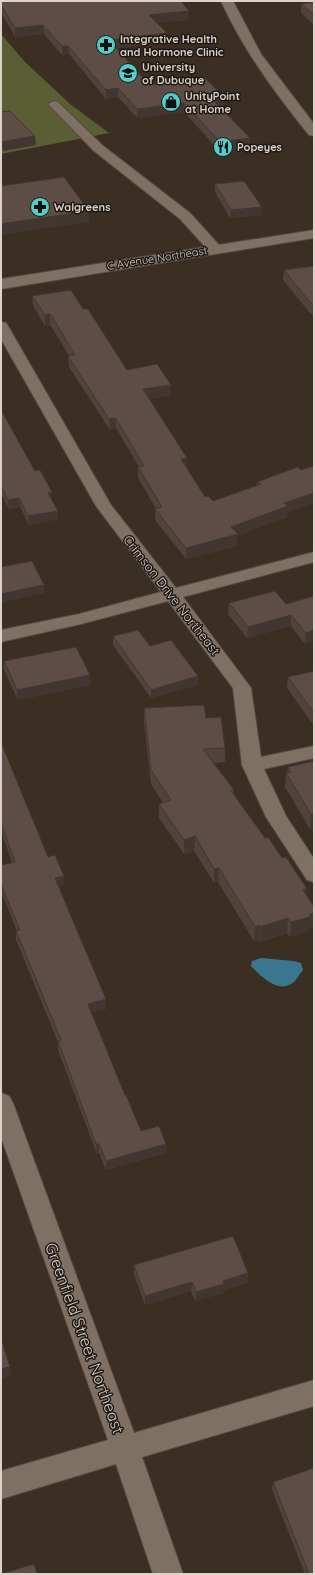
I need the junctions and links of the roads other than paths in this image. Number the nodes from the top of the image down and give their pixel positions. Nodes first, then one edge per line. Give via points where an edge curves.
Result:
1 (227, 1) edge
2 (54, 104) dead end
3 (314, 132) edge
4 (314, 234) edge
5 (215, 249) junction
6 (1, 284) edge
7 (1, 326) edge
8 (314, 557) edge
9 (171, 595) junction
10 (1, 636) edge
11 (314, 752) edge
12 (252, 765) junction
13 (314, 875) edge
14 (1, 1103) edge
15 (314, 1394) edge
16 (125, 1448) junction
17 (1, 1485) edge
18 (168, 1574) edge

1 - 3 main road via 251,50 268,76
2 - 5 street via 98,148 185,216
4 - 5 main road, C Avenue Northeast
5 - 6 main road, C Avenue Northeast
7 - 9 street, Crimson Drive Northeast via 104,506
8 - 9 street
9 - 10 street via 81,619
9 - 12 street, Crimson Drive Northeast via 242,688
11 - 12 street
12 - 13 street, Crimson Drive Northeast via 276,817
14 - 16 street, Greenfield Street Northeast
15 - 16 street
16 - 17 street
16 - 18 street, Greenfield Street Northeast

